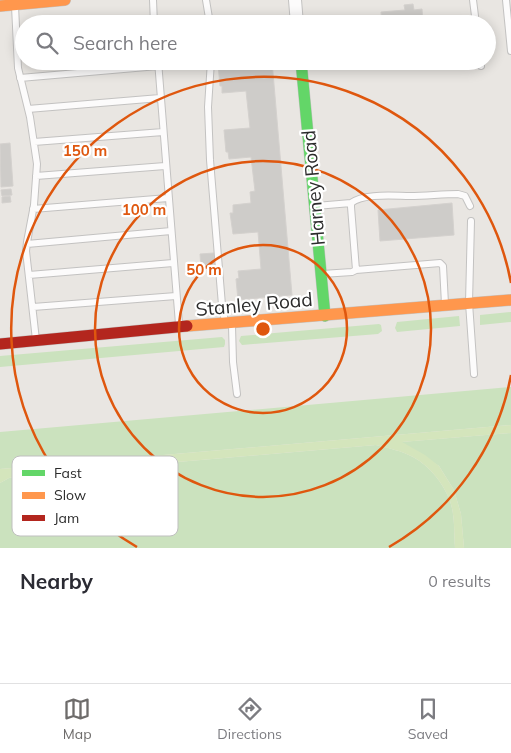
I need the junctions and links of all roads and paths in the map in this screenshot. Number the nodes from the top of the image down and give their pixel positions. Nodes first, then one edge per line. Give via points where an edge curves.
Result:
1 (66, 0) edge
2 (153, 0) edge
3 (206, 0) edge
4 (295, 0) edge
5 (473, 0) edge
6 (506, 0) edge
7 (15, 5) junction
8 (0, 6) edge
9 (16, 15) edge
10 (154, 15) edge
11 (208, 15) edge
12 (296, 15) edge
13 (475, 15) edge
14 (511, 51) edge
15 (18, 70) edge
16 (99, 70) edge
17 (158, 70) edge
18 (210, 70) edge
19 (302, 70) edge
20 (20, 78) junction
21 (160, 98) junction
22 (28, 109) junction
23 (163, 132) junction
24 (34, 142) junction
25 (165, 166) junction
26 (36, 176) junction
27 (168, 198) junction
28 (351, 203) junction
29 (314, 206) junction
30 (470, 206) dead end
31 (33, 210) junction
32 (471, 221) dead end
33 (171, 231) junction
34 (27, 244) junction
35 (173, 264) junction
36 (356, 270) junction
37 (321, 274) junction
38 (29, 275) junction
39 (176, 296) junction
40 (511, 300) edge
41 (470, 303) junction
42 (445, 305) junction
43 (33, 307) junction
44 (324, 316) junction
45 (228, 324) junction
46 (179, 327) junction
47 (36, 341) junction
48 (0, 344) edge
49 (474, 374) dead end
50 (237, 394) dead end

1 - 7 street
2 - 10 lane
3 - 11 lane
4 - 12 street
5 - 13 lane
6 - 14 lane
7 - 8 street
7 - 9 lane
15 - 20 lane
16 - 20 lane
17 - 21 lane
18 - 45 lane via 210,160 220,287
19 - 29 street, Harney Road
20 - 22 lane
21 - 22 lane
21 - 23 lane
22 - 24 lane
23 - 24 lane
23 - 25 lane
24 - 26 lane
25 - 26 lane
25 - 27 lane
26 - 31 lane
27 - 31 lane
27 - 33 lane
28 - 29 lane
28 - 30 lane via 360,198 391,195 458,194 465,196
28 - 36 lane
29 - 37 street, Harney Road
31 - 34 lane
32 - 41 lane
33 - 34 lane
33 - 35 lane
34 - 38 lane
35 - 38 lane
35 - 39 lane
36 - 37 lane
36 - 42 lane via 440,263 443,266
37 - 44 street, Harney Road
38 - 43 lane
39 - 43 lane
39 - 46 lane
40 - 41 street, Stanley Road
41 - 42 street, Stanley Road
41 - 49 lane
42 - 44 street, Stanley Road
43 - 47 lane
44 - 45 street, Stanley Road
45 - 46 street, Stanley Road
45 - 50 lane
46 - 47 street, Stanley Road
47 - 48 street, Stanley Road

